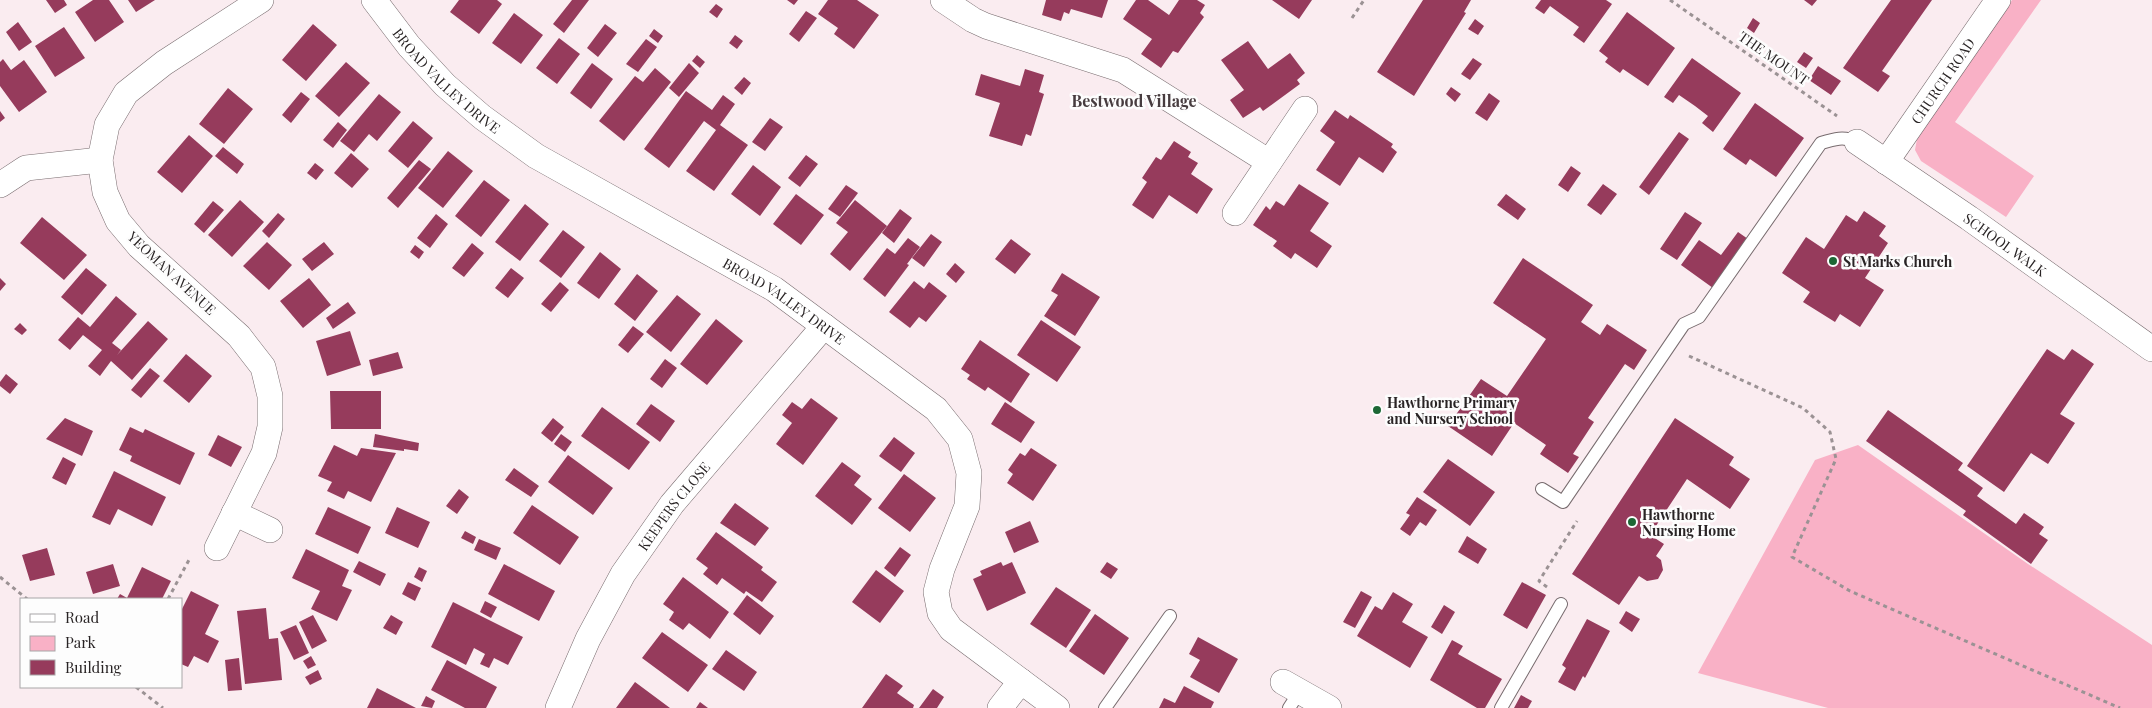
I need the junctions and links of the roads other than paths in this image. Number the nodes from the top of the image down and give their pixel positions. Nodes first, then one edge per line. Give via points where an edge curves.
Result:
1 (261, 0) edge
2 (374, 0) edge
3 (943, 0) edge
4 (1998, 0) edge
5 (1305, 109) dead end
6 (1857, 142) joint
7 (100, 160) junction
8 (1269, 162) junction
9 (1886, 162) junction
10 (0, 185) edge
11 (1235, 213) dead end
12 (824, 326) junction
13 (2152, 349) edge
14 (1542, 489) dead end
15 (234, 513) junction
16 (270, 530) dead end
17 (216, 548) road end
18 (1561, 604) dead end
19 (1170, 616) dead end
20 (1021, 681) junction
21 (1291, 694) edge
22 (558, 708) edge
23 (1000, 708) edge
24 (1057, 708) edge
25 (1105, 708) edge
26 (1329, 708) edge
27 (1502, 708) edge

1 - 7 street, YEOMAN AVENUE via 164,63 126,93 107,125
2 - 12 street, BROAD VALLEY DRIVE via 445,85 482,117 536,156 774,289
3 - 8 street via 986,26 1124,70
4 - 9 street, CHURCH ROAD
5 - 8 street
6 - 9 street, SCHOOL WALK
6 - 14 lane via 1847,138 1821,143 1699,317 1684,324 1563,502
7 - 10 street via 26,168
7 - 15 street, YEOMAN AVENUE via 105,192 118,221 139,246 238,336 263,367 270,396 270,427 264,453
8 - 11 street
9 - 13 street, SCHOOL WALK
12 - 20 street, BROAD VALLEY DRIVE via 936,409 960,439 969,473 967,506 936,592 940,613 951,629
12 - 22 street, KEEPERS CLOSE via 672,504 623,574 588,639
15 - 16 street
15 - 17 street, YEOMAN AVENUE
18 - 27 lane
19 - 25 lane
20 - 23 street
20 - 24 street, BROAD VALLEY DRIVE
21 - 26 street

